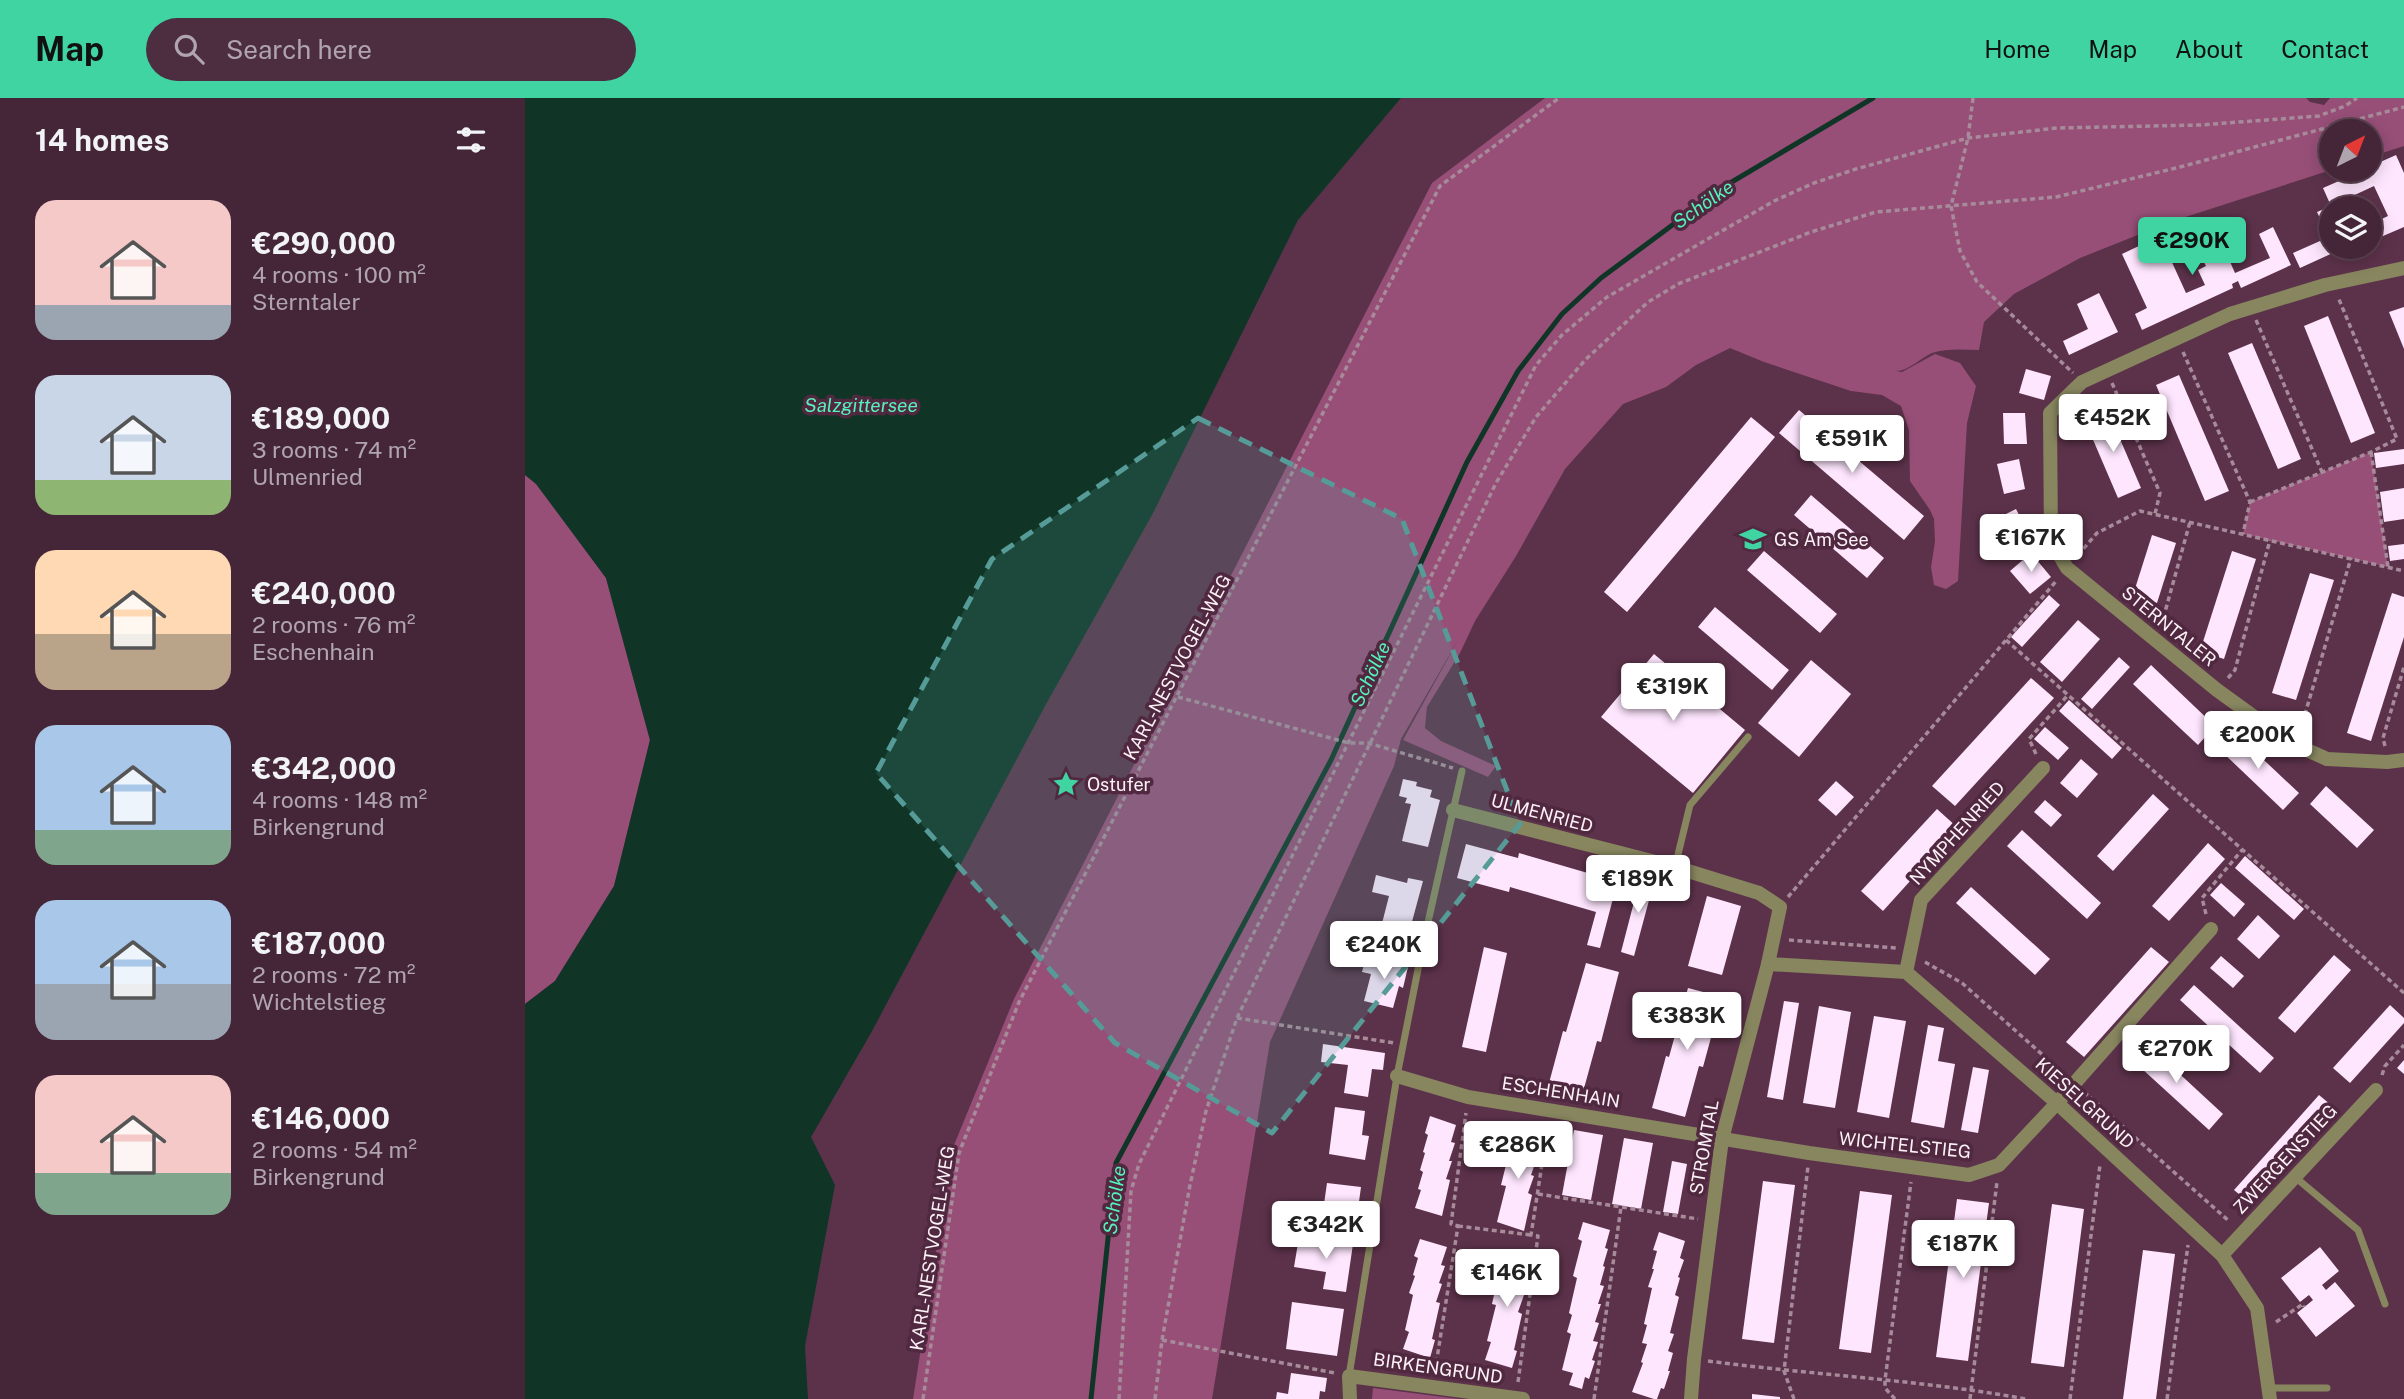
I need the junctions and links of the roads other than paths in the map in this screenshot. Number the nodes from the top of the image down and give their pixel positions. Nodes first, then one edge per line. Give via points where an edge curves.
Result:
1 (2404, 268) edge
2 (1748, 737) dead end
3 (2404, 760) edge
4 (2043, 768) road end
5 (1462, 771) road end
6 (1453, 810) junction
7 (1675, 867) junction
8 (1780, 907) joint
9 (2210, 929) road end
10 (1768, 964) junction
11 (1906, 972) junction
12 (1397, 1076) junction
13 (2376, 1090) road end
14 (2057, 1103) junction
15 (1721, 1139) junction
16 (2294, 1177) junction
17 (2222, 1255) junction
18 (2385, 1304) dead end
19 (1349, 1376) junction
20 (2327, 1388) dead end
21 (2270, 1394) edge
22 (1350, 1399) edge
23 (1519, 1399) edge
24 (1691, 1399) edge

1 - 3 street, STERNTALER via 2230,314 2082,382 2050,413 2051,541 2067,568 2289,742 2327,759
2 - 7 lane via 1690,806
4 - 11 street, NYMPHENRIED via 1921,900
5 - 6 lane
6 - 7 street, ULMENRIED
6 - 12 lane
7 - 8 street, ULMENRIED via 1759,893
8 - 10 street, STROMTAL
9 - 14 street
10 - 11 street
10 - 15 street, STROMTAL
11 - 14 street, KIESELGRUND
12 - 15 street, ESCHENHAIN via 1468,1097
12 - 19 lane, BIRKENGRUND
13 - 16 street, ZWERGENSTIEG
14 - 15 street, WICHTELSTIEG via 1999,1165 1969,1175
14 - 17 street, KIESELGRUND
15 - 24 street, STROMTAL
16 - 17 street, ZWERGENSTIEG
16 - 18 lane via 2358,1230
17 - 21 street, KIESELGRUND via 2257,1308
19 - 22 street, BIRKENGRUND
19 - 23 street, BIRKENGRUND
20 - 21 lane

